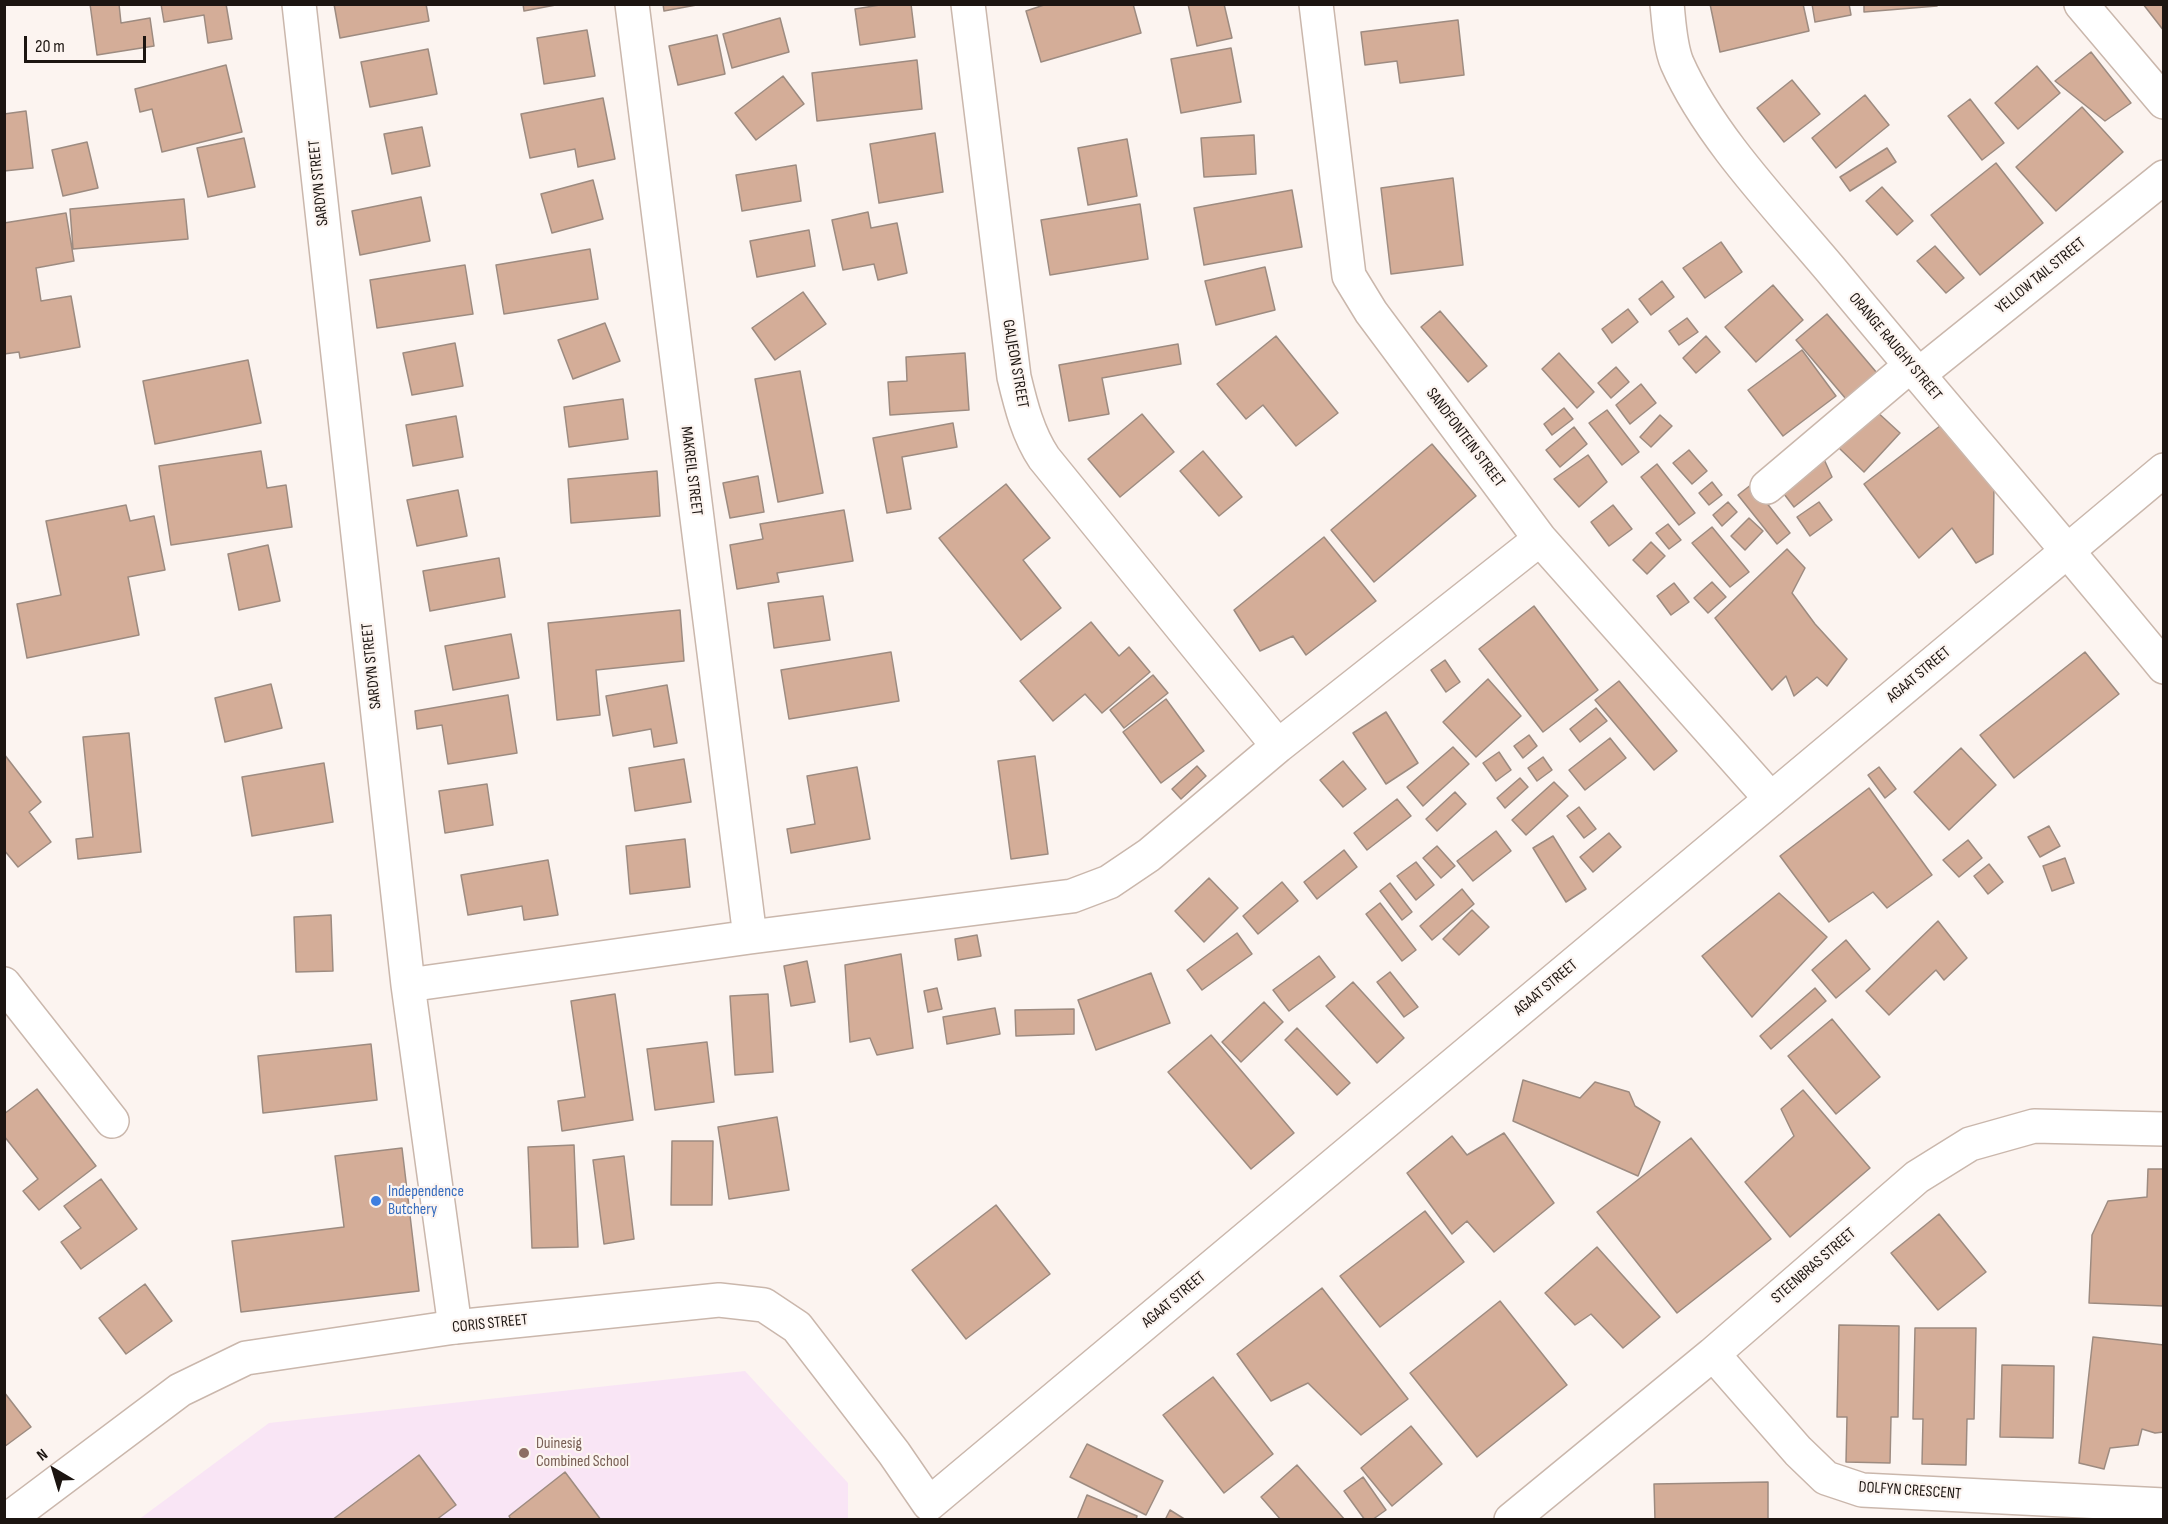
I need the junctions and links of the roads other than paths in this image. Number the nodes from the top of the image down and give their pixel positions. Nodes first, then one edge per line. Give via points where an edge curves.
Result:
1 (299, 4) edge
2 (632, 4) edge
3 (969, 4) edge
4 (1316, 4) edge
5 (1667, 4) edge
6 (2081, 4) edge
7 (2163, 102) edge
8 (2163, 177) edge
9 (1914, 370) junction
10 (2163, 470) edge
11 (1767, 487) dead end
12 (1540, 539) junction
13 (2068, 550) junction
14 (2163, 667) edge
15 (1278, 746) junction
16 (1771, 799) junction
17 (750, 937) junction
18 (4, 984) edge
19 (408, 985) junction
20 (112, 1121) dead end
21 (2163, 1129) edge
22 (455, 1327) junction
23 (1713, 1354) junction
24 (2163, 1505) edge
25 (928, 1512) edge
26 (7, 1520) edge
27 (1511, 1520) edge

1 - 19 street, SARDYN STREET
2 - 17 street, MAKREIL STREET
3 - 15 street, GALJEON STREET via 1014,377 1033,443
4 - 12 street, SANDFONTEIN STREET via 1349,276 1371,312
5 - 9 street, ORANGE RAUGHY STREET via 1676,61 1725,143
6 - 7 street
8 - 9 street, YELLOW TAIL STREET
9 - 11 street, YELLOW TAIL STREET
9 - 13 street, ORANGE RAUGHY STREET
10 - 13 street, AGAAT STREET
12 - 15 street
12 - 16 street, SANDFONTEIN STREET
13 - 14 street, ORANGE RAUGHY STREET
13 - 16 street, AGAAT STREET
15 - 17 street via 1149,855 1109,882 1072,897
16 - 25 street, AGAAT STREET
17 - 19 street
18 - 20 street
19 - 22 street, SARDYN STREET
21 - 23 street, STEENBRAS STREET via 2034,1126 1970,1144 1917,1177
22 - 25 street, CORIS STREET via 719,1300 764,1305 796,1327 894,1453
22 - 26 street, CORIS STREET via 246,1358 180,1390
23 - 24 street, DOLFYN CRESCENT via 1826,1478 1862,1490
23 - 27 street, STEENBRAS STREET

